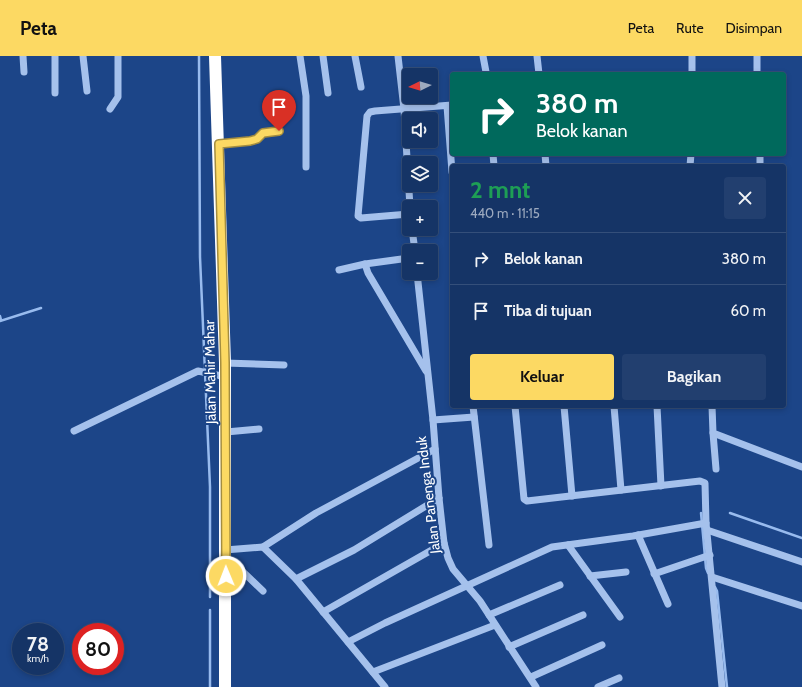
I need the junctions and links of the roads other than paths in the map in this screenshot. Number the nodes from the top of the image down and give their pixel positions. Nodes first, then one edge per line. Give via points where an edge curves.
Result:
1 (23, 56) edge
2 (55, 56) edge
3 (83, 56) edge
4 (118, 56) edge
5 (215, 56) edge
6 (300, 56) edge
7 (323, 56) edge
8 (355, 56) edge
9 (398, 56) edge
10 (483, 56) edge
11 (537, 56) edge
12 (692, 56) edge
13 (757, 56) edge
14 (24, 72) dead end
15 (486, 72) dead end
16 (539, 72) edge
17 (692, 72) edge
18 (757, 72) edge
19 (361, 87) dead end
20 (87, 91) dead end
21 (55, 92) dead end
22 (328, 93) dead end
23 (450, 105) edge
24 (110, 109) dead end
25 (404, 109) junction
26 (279, 131) dead end
27 (219, 144) junction
28 (306, 167) dead end
29 (410, 200) edge
30 (402, 215) edge
31 (402, 259) edge
32 (365, 264) junction
33 (339, 270) dead end
34 (418, 280) edge
35 (225, 363) junction
36 (284, 365) dead end
37 (427, 372) junction
38 (226, 377) junction
39 (473, 408) edge
40 (515, 408) edge
41 (564, 408) edge
42 (614, 408) edge
43 (657, 408) edge
44 (712, 408) edge
45 (474, 418) junction
46 (433, 420) junction
47 (259, 429) dead end
48 (74, 431) dead end
49 (226, 432) junction
50 (713, 433) junction
51 (435, 449) junction
52 (802, 467) edge
53 (716, 470) dead end
54 (661, 486) junction
55 (621, 490) junction
56 (572, 496) junction
57 (439, 498) junction
58 (706, 526) junction
59 (638, 535) junction
60 (444, 543) junction
61 (489, 545) dead end
62 (568, 545) junction
63 (263, 547) junction
64 (225, 550) junction
65 (710, 555) junction
66 (802, 562) edge
67 (225, 564) junction
68 (626, 572) dead end
69 (654, 574) junction
70 (590, 576) junction
71 (712, 577) junction
72 (296, 579) junction
73 (560, 585) dead end
74 (467, 586) junction
75 (263, 591) dead end
76 (668, 604) dead end
77 (802, 606) edge
78 (322, 612) junction
79 (583, 615) dead end
80 (489, 616) junction
81 (620, 617) dead end
82 (495, 625) junction
83 (348, 642) junction
84 (602, 645) dead end
85 (509, 647) junction
86 (373, 672) junction
87 (531, 677) junction
88 (619, 678) dead end
89 (225, 687) edge
90 (385, 687) edge
91 (536, 687) edge
92 (598, 687) edge
93 (722, 687) edge

1 - 14 street
2 - 21 street
3 - 20 street
4 - 24 street via 118,97
5 - 27 highway, Jalan Mahir Mahar
6 - 28 street via 306,96
7 - 22 street
8 - 19 street
9 - 25 street
10 - 15 street
11 - 16 street
12 - 17 street
13 - 18 street
23 - 25 street
25 - 29 street
25 - 30 street via 368,114 357,214 361,218
26 - 27 street via 263,133 250,141
27 - 35 highway, Jalan Mahir Mahar
31 - 32 street
32 - 33 street
32 - 37 street
34 - 37 street, Jalan Panenga Induk
35 - 36 street
35 - 38 highway, Jalan Mahir Mahar
37 - 46 street, Jalan Panenga Induk
38 - 48 street via 198,371
38 - 49 highway, Jalan Mahir Mahar
39 - 45 street
40 - 56 street via 524,499 527,501
41 - 56 street
42 - 55 street
43 - 54 street
44 - 50 street
45 - 46 street
45 - 61 street
46 - 51 street, Jalan Panenga Induk
47 - 49 street
49 - 64 highway, Jalan Mahir Mahar
50 - 52 street
50 - 53 street
51 - 57 street, Jalan Panenga Induk
51 - 63 street via 316,513
54 - 55 street
54 - 58 street via 700,481 705,483
55 - 56 street
57 - 60 street, Jalan Panenga Induk
57 - 72 street via 354,550
58 - 59 street
58 - 65 street
58 - 66 street
59 - 62 street
59 - 69 street
60 - 74 street, Jalan Panenga Induk via 453,569
60 - 78 street
62 - 70 street
62 - 74 street via 549,548
63 - 64 street
63 - 72 street
64 - 67 highway, Jalan Mahir Mahar
65 - 69 street
65 - 71 street
67 - 75 street via 239,568
67 - 89 highway, Jalan Mahir Mahar
68 - 70 street
69 - 76 street
70 - 81 street
71 - 77 street
71 - 93 street
72 - 78 street
73 - 80 street
74 - 80 street, Jalan Panenga Induk
74 - 83 street
78 - 83 street
79 - 85 street
80 - 82 street, Jalan Panenga Induk
82 - 85 street, Jalan Panenga Induk
82 - 86 street
83 - 86 street
84 - 87 street
85 - 87 street, Jalan Panenga Induk
86 - 90 street
87 - 91 street, Jalan Panenga Induk
88 - 92 street

